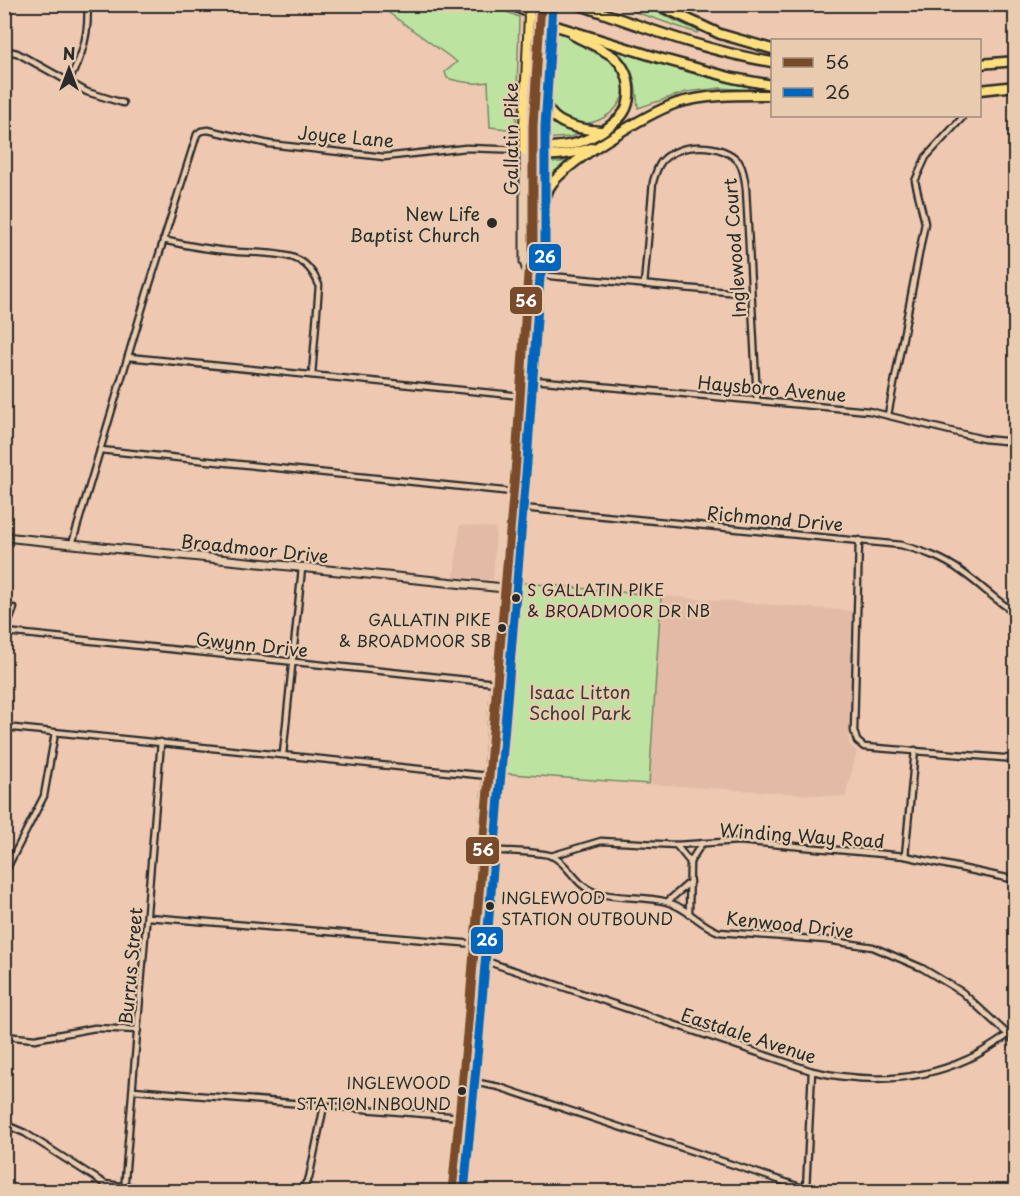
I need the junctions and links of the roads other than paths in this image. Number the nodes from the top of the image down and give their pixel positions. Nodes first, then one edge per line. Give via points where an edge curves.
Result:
1 (87, 4) edge
2 (510, 4) edge
3 (530, 4) edge
4 (541, 4) edge
5 (577, 4) edge
6 (656, 4) edge
7 (556, 26) junction
8 (771, 49) edge
9 (4, 50) edge
10 (537, 50) junction
11 (1016, 61) edge
12 (771, 62) edge
13 (981, 64) edge
14 (68, 82) junction
15 (771, 85) edge
16 (1016, 86) edge
17 (981, 90) edge
18 (771, 95) edge
19 (123, 103) dead end
20 (962, 118) dead end
21 (600, 131) junction
22 (599, 145) junction
23 (530, 151) junction
24 (163, 240) junction
25 (533, 258) junction
26 (528, 274) junction
27 (644, 285) junction
28 (750, 294) junction
29 (128, 357) junction
30 (312, 375) junction
31 (523, 379) junction
32 (522, 396) junction
33 (756, 400) junction
34 (888, 415) junction
35 (1016, 442) edge
36 (100, 450) junction
37 (513, 492) junction
38 (512, 507) junction
39 (4, 537) edge
40 (859, 540) junction
41 (72, 544) junction
42 (302, 568) junction
43 (504, 588) junction
44 (14, 608) dead end
45 (1016, 613) edge
46 (5, 634) edge
47 (292, 662) junction
48 (496, 683) junction
49 (4, 727) edge
50 (55, 733) junction
51 (161, 742) junction
52 (915, 750) junction
53 (283, 754) junction
54 (1016, 759) edge
55 (488, 776) junction
56 (702, 843) junction
57 (676, 845) junction
58 (483, 850) junction
59 (551, 856) junction
60 (905, 856) junction
61 (690, 862) junction
62 (4, 874) edge
63 (1016, 880) edge
64 (690, 882) junction
65 (667, 902) junction
66 (689, 914) junction
67 (148, 917) junction
68 (475, 944) junction
69 (474, 957) junction
70 (138, 1030) junction
71 (1016, 1030) edge
72 (4, 1036) edge
73 (1007, 1036) junction
74 (1016, 1042) edge
75 (812, 1071) junction
76 (463, 1080) junction
77 (133, 1090) junction
78 (324, 1106) junction
79 (461, 1117) junction
80 (4, 1124) edge
81 (124, 1189) edge
82 (806, 1189) junction
83 (174, 1191) edge
84 (300, 1191) edge
85 (452, 1191) edge
86 (815, 1191) edge

1 - 14 street via 86,40
2 - 7 highway
3 - 23 main road, Gallatin Pike, bridge
4 - 10 main road, Gallatin Pike, bridge
5 - 12 highway via 740,57
6 - 8 highway via 720,33
7 - 15 highway via 723,75
7 - 21 highway via 613,56 625,70 630,87 627,106 617,122
9 - 14 street via 17,53
10 - 21 highway via 544,100 550,113 569,127
10 - 23 main road, Gallatin Pike
11 - 13 highway
14 - 19 street
16 - 17 highway
18 - 22 highway via 710,96 678,103
20 - 34 street via 926,157 915,181 925,223
21 - 23 highway via 573,145
22 - 23 highway via 555,156
22 - 25 highway via 556,178 548,191
23 - 24 street, Joyce Lane via 466,148 384,157 269,144 201,131
23 - 25 main road, Gallatin Pike
23 - 26 main road, Gallatin Pike via 524,262
24 - 29 street
24 - 30 street via 214,250 283,255 308,266 319,285
25 - 26 main road, Gallatin Pike
26 - 27 street
26 - 31 main road, Gallatin Pike
27 - 28 street
27 - 28 street, Inglewood Court via 657,169 663,160 682,149 708,148 731,155 744,175
28 - 33 street, Inglewood Court
29 - 30 street
29 - 36 street
30 - 32 street
31 - 32 main road, Gallatin Pike
31 - 33 street, Haysboro Avenue
32 - 37 main road, Gallatin Pike
33 - 34 street, Haysboro Avenue
34 - 35 street, Haysboro Avenue via 972,436
36 - 37 street
36 - 41 street
37 - 38 main road, Gallatin Pike
38 - 40 street, Richmond Drive
38 - 43 main road, Gallatin Pike
39 - 41 main road, Broadmoor Drive
40 - 45 street, Richmond Drive via 901,545 942,559
40 - 52 street via 854,731 864,747
41 - 42 main road, Broadmoor Drive
42 - 43 main road, Broadmoor Drive
42 - 47 street
43 - 48 main road, Gallatin Pike
44 - 46 street
46 - 47 street, Gwynn Drive
47 - 48 street, Gwynn Drive
47 - 53 street
48 - 55 main road, Gallatin Pike
49 - 50 street
50 - 51 street
50 - 62 street via 44,796
51 - 53 street
51 - 67 street, Burrus Street
52 - 54 street
52 - 60 street
53 - 55 street
55 - 58 main road, Gallatin Pike
56 - 57 street, Winding Way Road
56 - 60 street, Winding Way Road via 739,841
56 - 61 street
57 - 59 street, Winding Way Road via 601,841
57 - 61 street
58 - 59 street
58 - 68 main road, Gallatin Pike
59 - 65 street, Kenwood Drive via 592,892
60 - 63 street, Winding Way Road
61 - 64 street
64 - 65 street
64 - 66 street
65 - 66 street, Kenwood Drive
66 - 73 street, Kenwood Drive via 719,932 873,947 946,982 980,1008
67 - 68 street
67 - 70 street, Burrus Street
68 - 69 main road, Gallatin Pike
69 - 75 street, Eastdale Avenue
69 - 76 main road, Gallatin Pike
70 - 72 street via 95,1028 35,1039
70 - 77 street, Burrus Street
71 - 73 street, Eastdale Avenue
73 - 74 street, Kenwood Drive
73 - 75 street, Eastdale Avenue via 968,1059 917,1075 857,1079
75 - 82 street
76 - 79 main road, Gallatin Pike
76 - 82 street via 499,1087
77 - 78 street
77 - 81 street, Burrus Street
78 - 79 street
78 - 84 street via 309,1178
79 - 85 main road, Gallatin Pike
80 - 81 street via 105,1184
81 - 83 street
82 - 86 street

